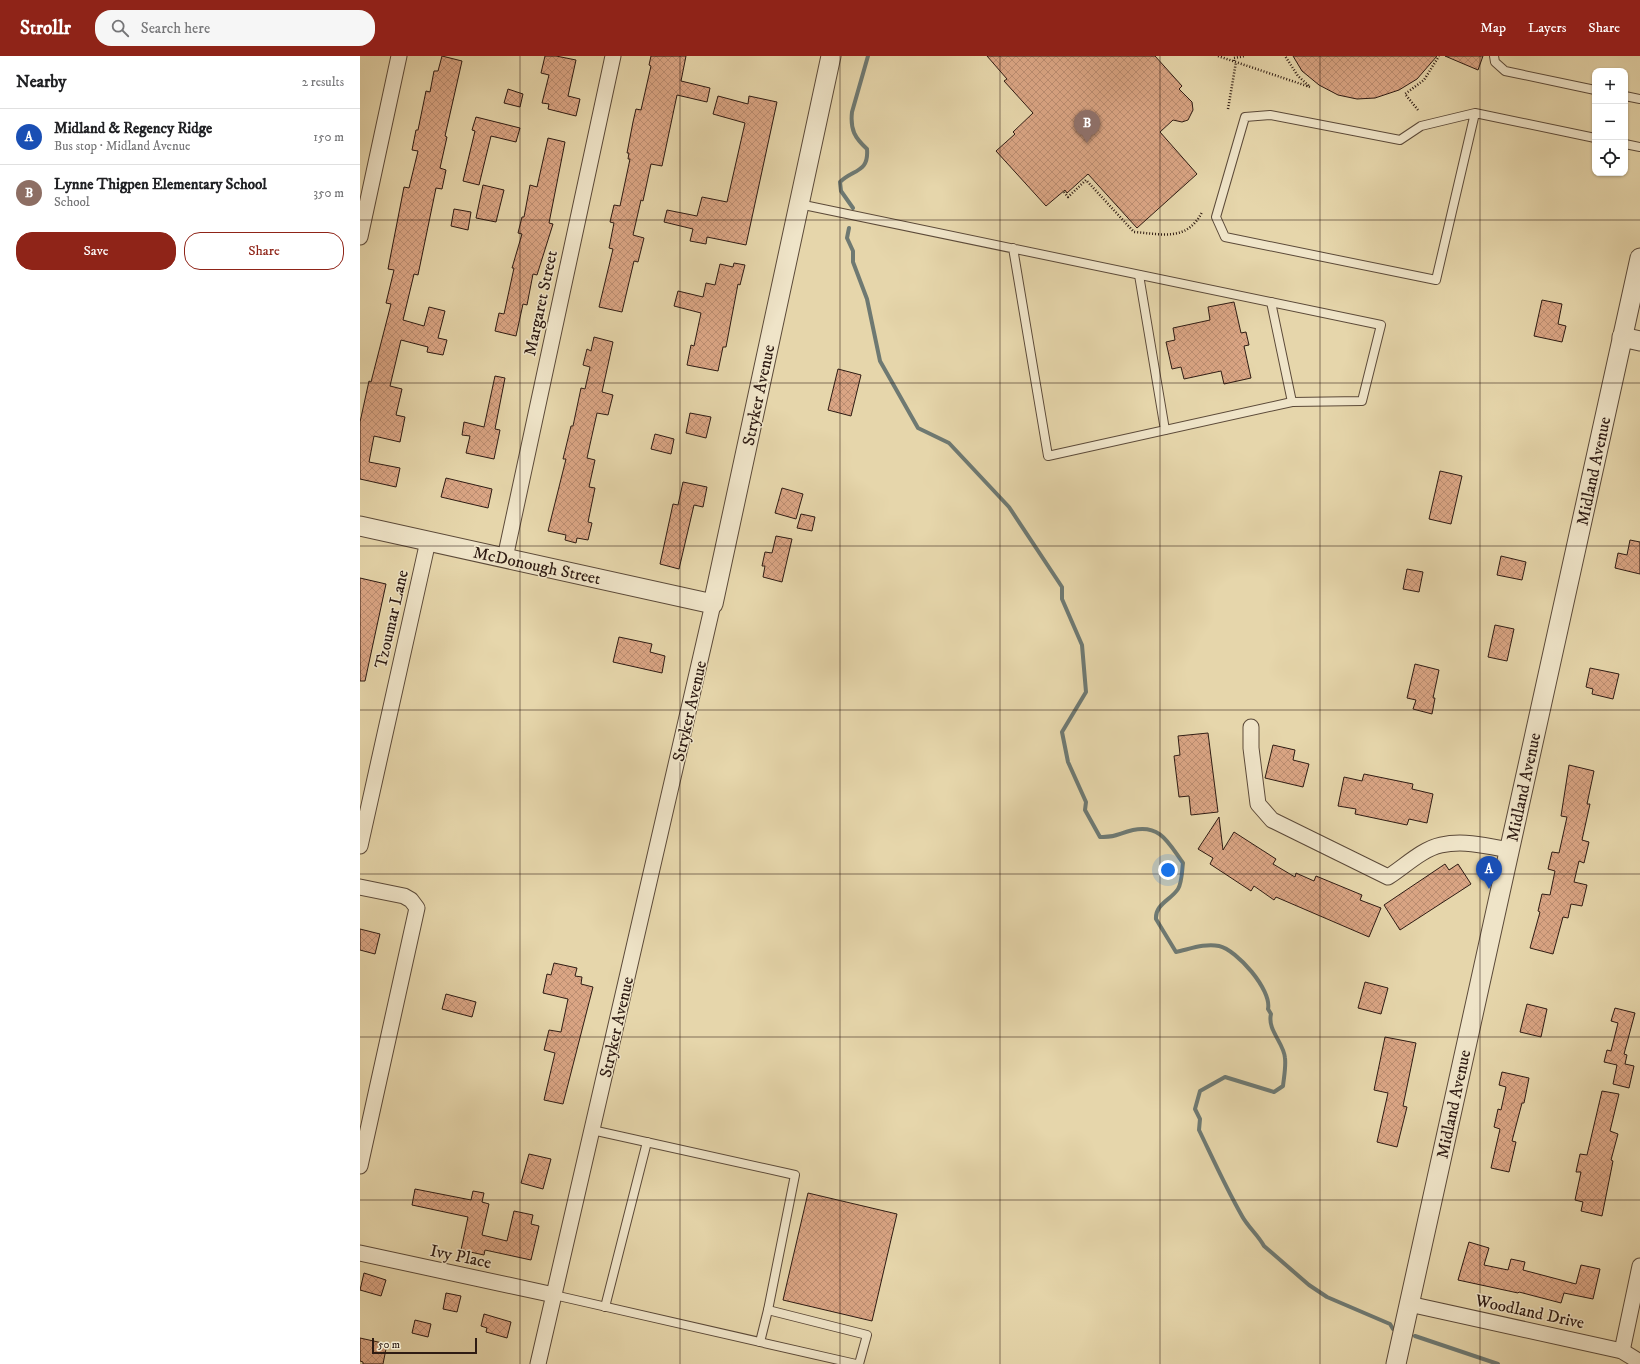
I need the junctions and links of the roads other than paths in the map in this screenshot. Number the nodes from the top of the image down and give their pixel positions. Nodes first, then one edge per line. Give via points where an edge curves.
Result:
1 (399, 56) edge
2 (613, 56) edge
3 (831, 56) edge
4 (1494, 56) edge
5 (1592, 89) edge
6 (1628, 97) edge
7 (1640, 99) edge
8 (1475, 113) junction
9 (1592, 137) edge
10 (1628, 145) edge
11 (1640, 147) edge
12 (799, 204) junction
13 (360, 238) edge
14 (1013, 248) junction
15 (1640, 258) edge
16 (1139, 275) junction
17 (1271, 302) junction
18 (1631, 339) edge
19 (1292, 402) junction
20 (1165, 430) junction
21 (360, 526) edge
22 (428, 541) junction
23 (505, 558) junction
24 (713, 604) junction
25 (1251, 727) dead end
26 (360, 846) edge
27 (1510, 850) junction
28 (360, 887) edge
29 (592, 1130) junction
30 (647, 1142) junction
31 (360, 1166) edge
32 (360, 1253) edge
33 (1640, 1266) edge
34 (554, 1295) junction
35 (1409, 1304) junction
36 (605, 1307) junction
37 (768, 1310) junction
38 (760, 1342) junction
39 (1622, 1351) junction
40 (1640, 1362) edge
41 (538, 1364) edge
42 (858, 1364) edge
43 (1396, 1364) edge

1 - 13 street
2 - 23 street, Margaret Street
3 - 12 street, Stryker Avenue
4 - 5 lane via 1494,62 1505,71
6 - 7 lane
8 - 8 lane via 1436,280 1225,237 1216,217 1245,117 1270,115 1400,140 1421,126
8 - 9 lane
10 - 11 lane
12 - 14 lane
12 - 24 street, Stryker Avenue
14 - 16 lane
14 - 20 lane via 1048,456
15 - 18 street, Midland Avenue
16 - 17 lane
16 - 20 lane
17 - 19 lane
17 - 19 lane via 1380,325 1362,401
18 - 27 street, Midland Avenue
19 - 20 lane
21 - 22 street, McDonough Street
22 - 23 street, McDonough Street
22 - 26 street, Tzoumar Lane
23 - 24 street, McDonough Street
24 - 29 street, Stryker Avenue
25 - 27 street via 1258,804 1272,820 1361,865 1388,877 1442,845 1473,844
27 - 35 street, Midland Avenue
28 - 31 street via 404,896 411,900 416,908
29 - 30 lane
29 - 34 street, Stryker Avenue
30 - 36 lane
30 - 37 lane via 795,1175
32 - 34 street, Ivy Place
33 - 39 street
34 - 36 lane
34 - 41 street, Stryker Avenue
35 - 39 street, Woodland Drive
35 - 43 street, Midland Avenue
36 - 38 lane
37 - 38 lane
37 - 42 lane via 867,1334
38 - 42 lane
39 - 40 street, Woodland Drive

